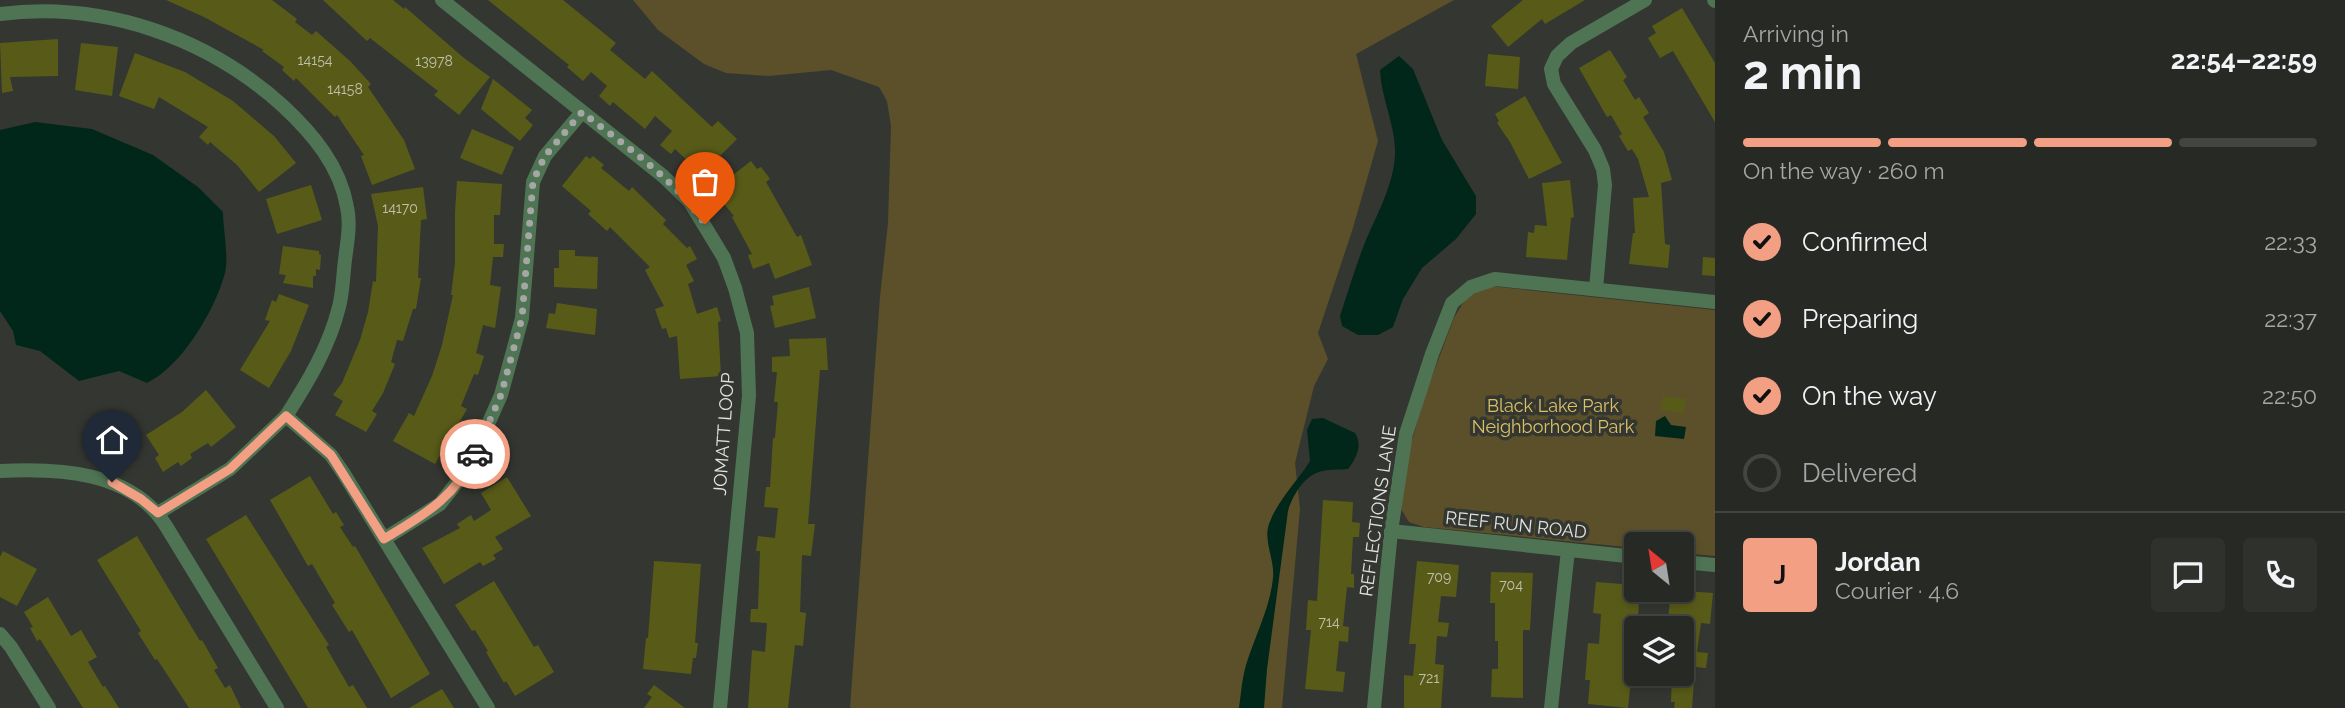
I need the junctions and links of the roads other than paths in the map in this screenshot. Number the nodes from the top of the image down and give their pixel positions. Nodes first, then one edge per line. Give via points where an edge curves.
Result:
1 (442, 0) edge
2 (1645, 0) edge
3 (0, 14) edge
4 (582, 112) junction
5 (1596, 289) junction
6 (1715, 302) edge
7 (286, 416) junction
8 (0, 471) edge
9 (158, 513) junction
10 (1391, 531) junction
11 (384, 539) junction
12 (1568, 550) junction
13 (1624, 556) edge
14 (1694, 563) edge
15 (1715, 565) edge
16 (0, 634) edge
17 (49, 708) edge
18 (277, 708) edge
19 (488, 708) edge
20 (720, 708) edge
21 (1374, 708) edge
22 (1551, 708) edge

1 - 4 street, JOMATT LOOP
2 - 5 street via 1571,43 1551,69 1554,84 1603,169
3 - 7 street via 81,13 161,32 199,47 257,83 306,127 338,173 348,209 348,237 340,305 329,339
4 - 11 street via 545,156 533,181 522,318 501,395 469,467 440,504
4 - 20 street, JOMATT LOOP via 690,202 724,258 743,313 750,396
5 - 6 street, REFLECTIONS LANE
5 - 10 street, REFLECTIONS LANE via 1495,279 1471,287 1452,303 1406,434
7 - 9 street via 230,469
7 - 11 street via 331,455
8 - 9 street via 60,471 112,482
9 - 18 street
10 - 12 street, REEF RUN ROAD
10 - 21 street, REFLECTIONS LANE
11 - 19 street
12 - 13 street, REEF RUN ROAD
12 - 22 street
14 - 15 street
16 - 17 street

